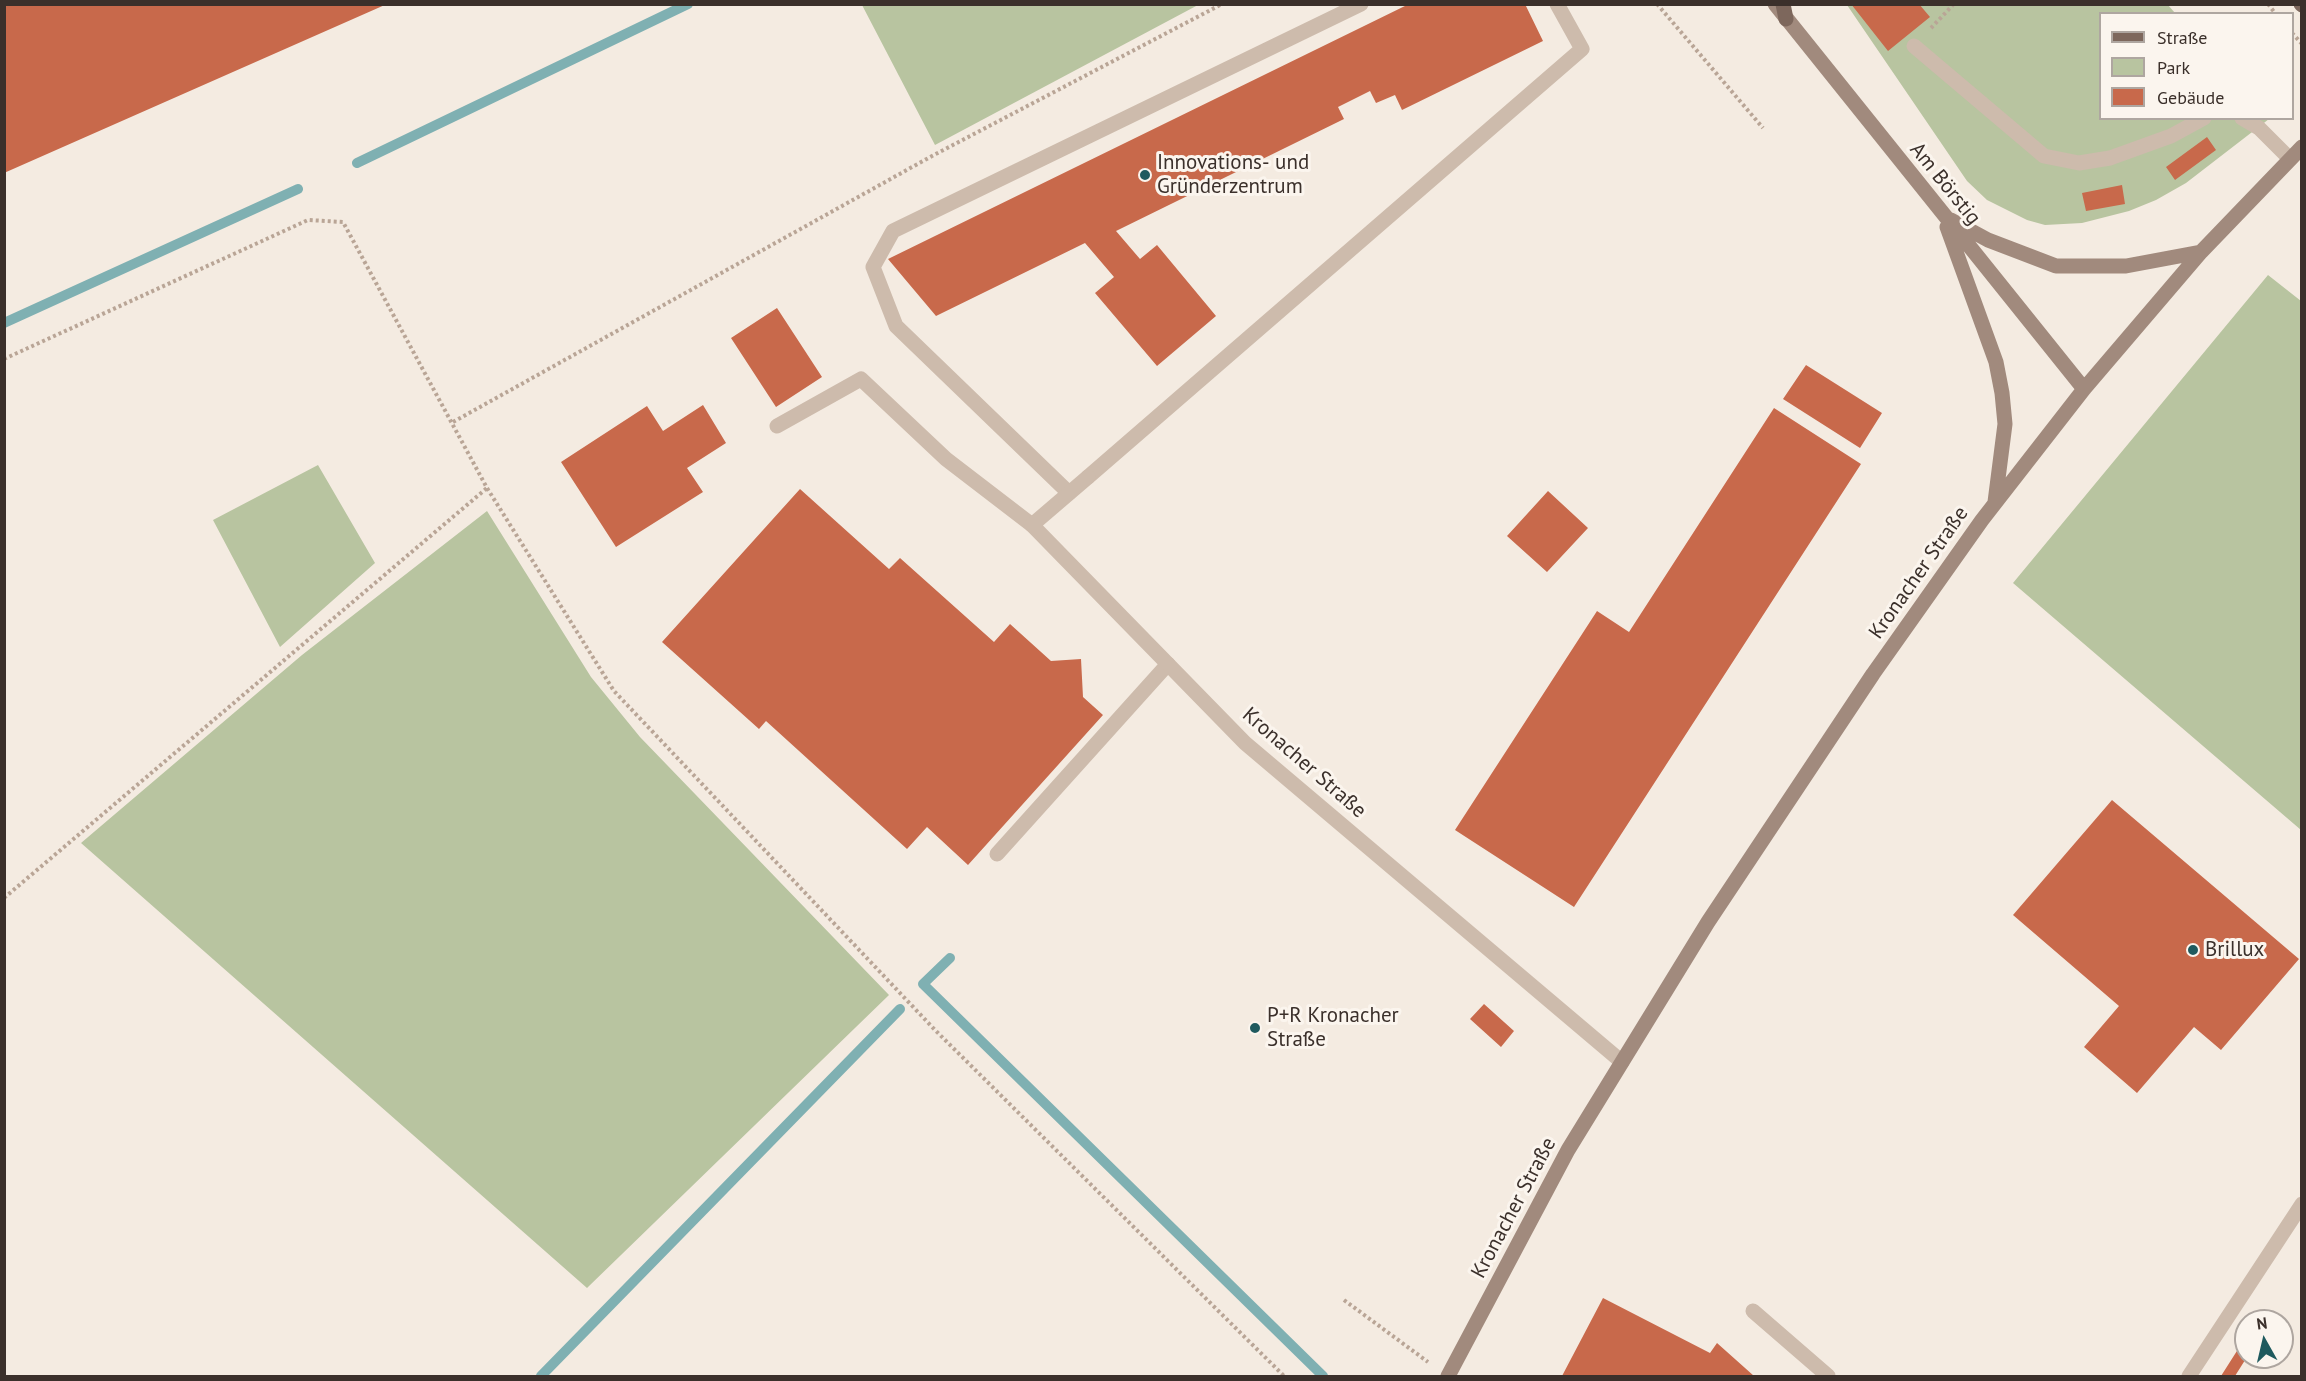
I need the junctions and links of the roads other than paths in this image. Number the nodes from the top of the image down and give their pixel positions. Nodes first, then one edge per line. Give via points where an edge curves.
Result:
1 (1361, 4) edge
2 (1557, 4) edge
3 (1775, 4) edge
4 (1785, 12) edge
5 (1914, 46) dead end
6 (2200, 120) edge
7 (2245, 120) edge
8 (2301, 147) edge
9 (2290, 159) junction
10 (1943, 216) junction
11 (2201, 252) junction
12 (2084, 389) junction
13 (777, 426) dead end
14 (1069, 493) junction
15 (1995, 503) junction
16 (1032, 525) junction
17 (1168, 664) junction
18 (997, 854) dead end
19 (1622, 1062) junction
20 (2301, 1204) edge
21 (1753, 1311) dead end
22 (1442, 1373) edge
23 (1828, 1377) edge
24 (2189, 1377) edge

1 - 14 street via 893,231 873,267 896,326
2 - 14 street via 1582,49
3 - 4 street, Am Börstig
4 - 10 street, Am Börstig
5 - 6 street via 2044,156 2079,163 2110,158 2171,136
7 - 9 street
8 - 9 street, Kronacher Straße
9 - 11 street, Kronacher Straße
10 - 11 street via 1988,240 2056,266 2126,266
10 - 12 street, Am Börstig
10 - 15 street via 1992,352 2002,393 2005,424
11 - 12 street, Kronacher Straße
12 - 15 street, Kronacher Straße
13 - 16 street, Kronacher Straße via 861,379 946,459
14 - 16 street
15 - 19 street, Kronacher Straße via 1873,674 1708,922
16 - 17 street, Kronacher Straße
17 - 18 street
17 - 19 street, Kronacher Straße via 1245,743
19 - 22 street, Kronacher Straße
20 - 24 street
21 - 23 street

